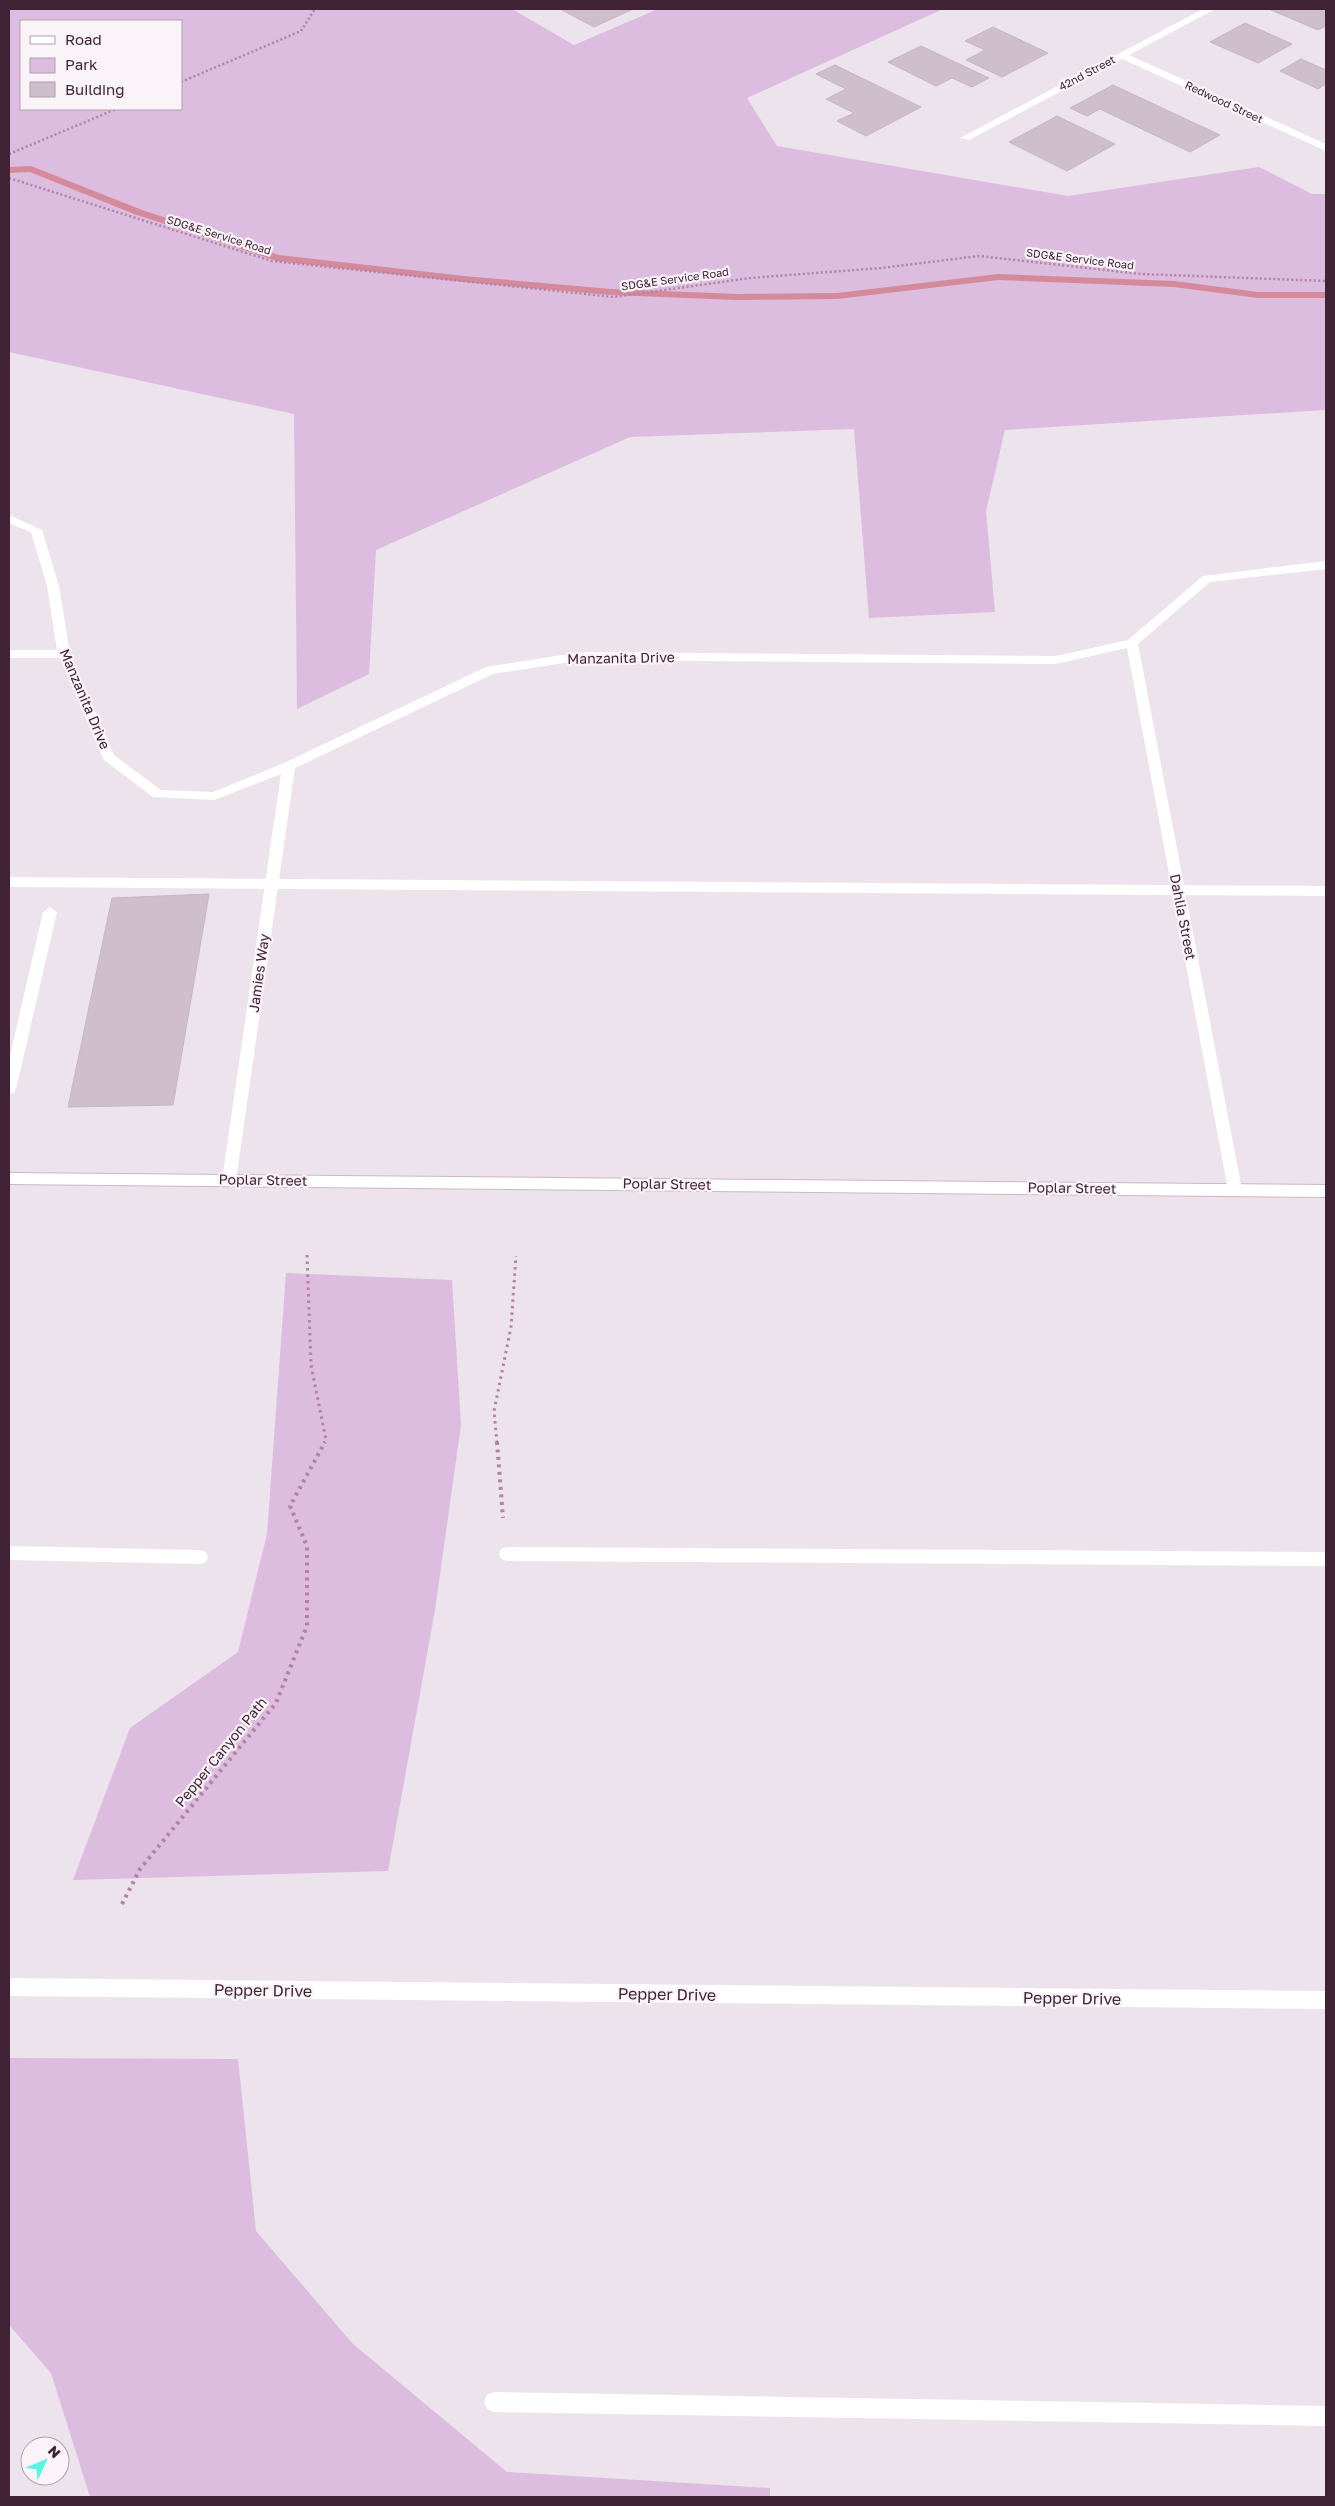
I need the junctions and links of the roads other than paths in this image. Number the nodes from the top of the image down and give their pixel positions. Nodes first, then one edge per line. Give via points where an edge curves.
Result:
1 (1210, 9) edge
2 (1121, 55) junction
3 (965, 138) dead end
4 (1326, 148) edge
5 (9, 519) edge
6 (1326, 566) edge
7 (1132, 643) junction
8 (9, 654) edge
9 (64, 654) junction
10 (289, 766) junction
11 (9, 882) edge
12 (272, 884) junction
13 (1177, 888) junction
14 (1326, 891) edge
15 (50, 912) dead end
16 (9, 1089) edge
17 (9, 1178) edge
18 (229, 1180) junction
19 (1235, 1190) junction
20 (1326, 1191) edge
21 (9, 1553) edge
22 (507, 1554) road end
23 (200, 1557) dead end
24 (1326, 1559) edge
25 (9, 1987) edge
26 (1326, 2000) edge
27 (494, 2402) dead end
28 (1326, 2416) edge

1 - 2 street, 42nd Street
2 - 3 street, 42nd Street
2 - 4 street, Redwood Street
5 - 9 street, Manzanita Drive via 36,530 53,586
6 - 7 street, Manzanita Drive via 1207,579
7 - 10 street, Manzanita Drive via 1056,660 582,656 490,670
7 - 13 street, Dahlia Street
8 - 9 street
9 - 10 street, Manzanita Drive via 109,757 158,794 214,796
10 - 12 street, Jamies Way
11 - 12 street
12 - 13 street
12 - 18 street, Jamies Way
13 - 14 street
13 - 19 street, Dahlia Street
15 - 16 street
17 - 18 street, Poplar Street
18 - 19 street, Poplar Street
19 - 20 street, Poplar Street
21 - 23 street
22 - 24 street
25 - 26 street, Pepper Drive
27 - 28 street

